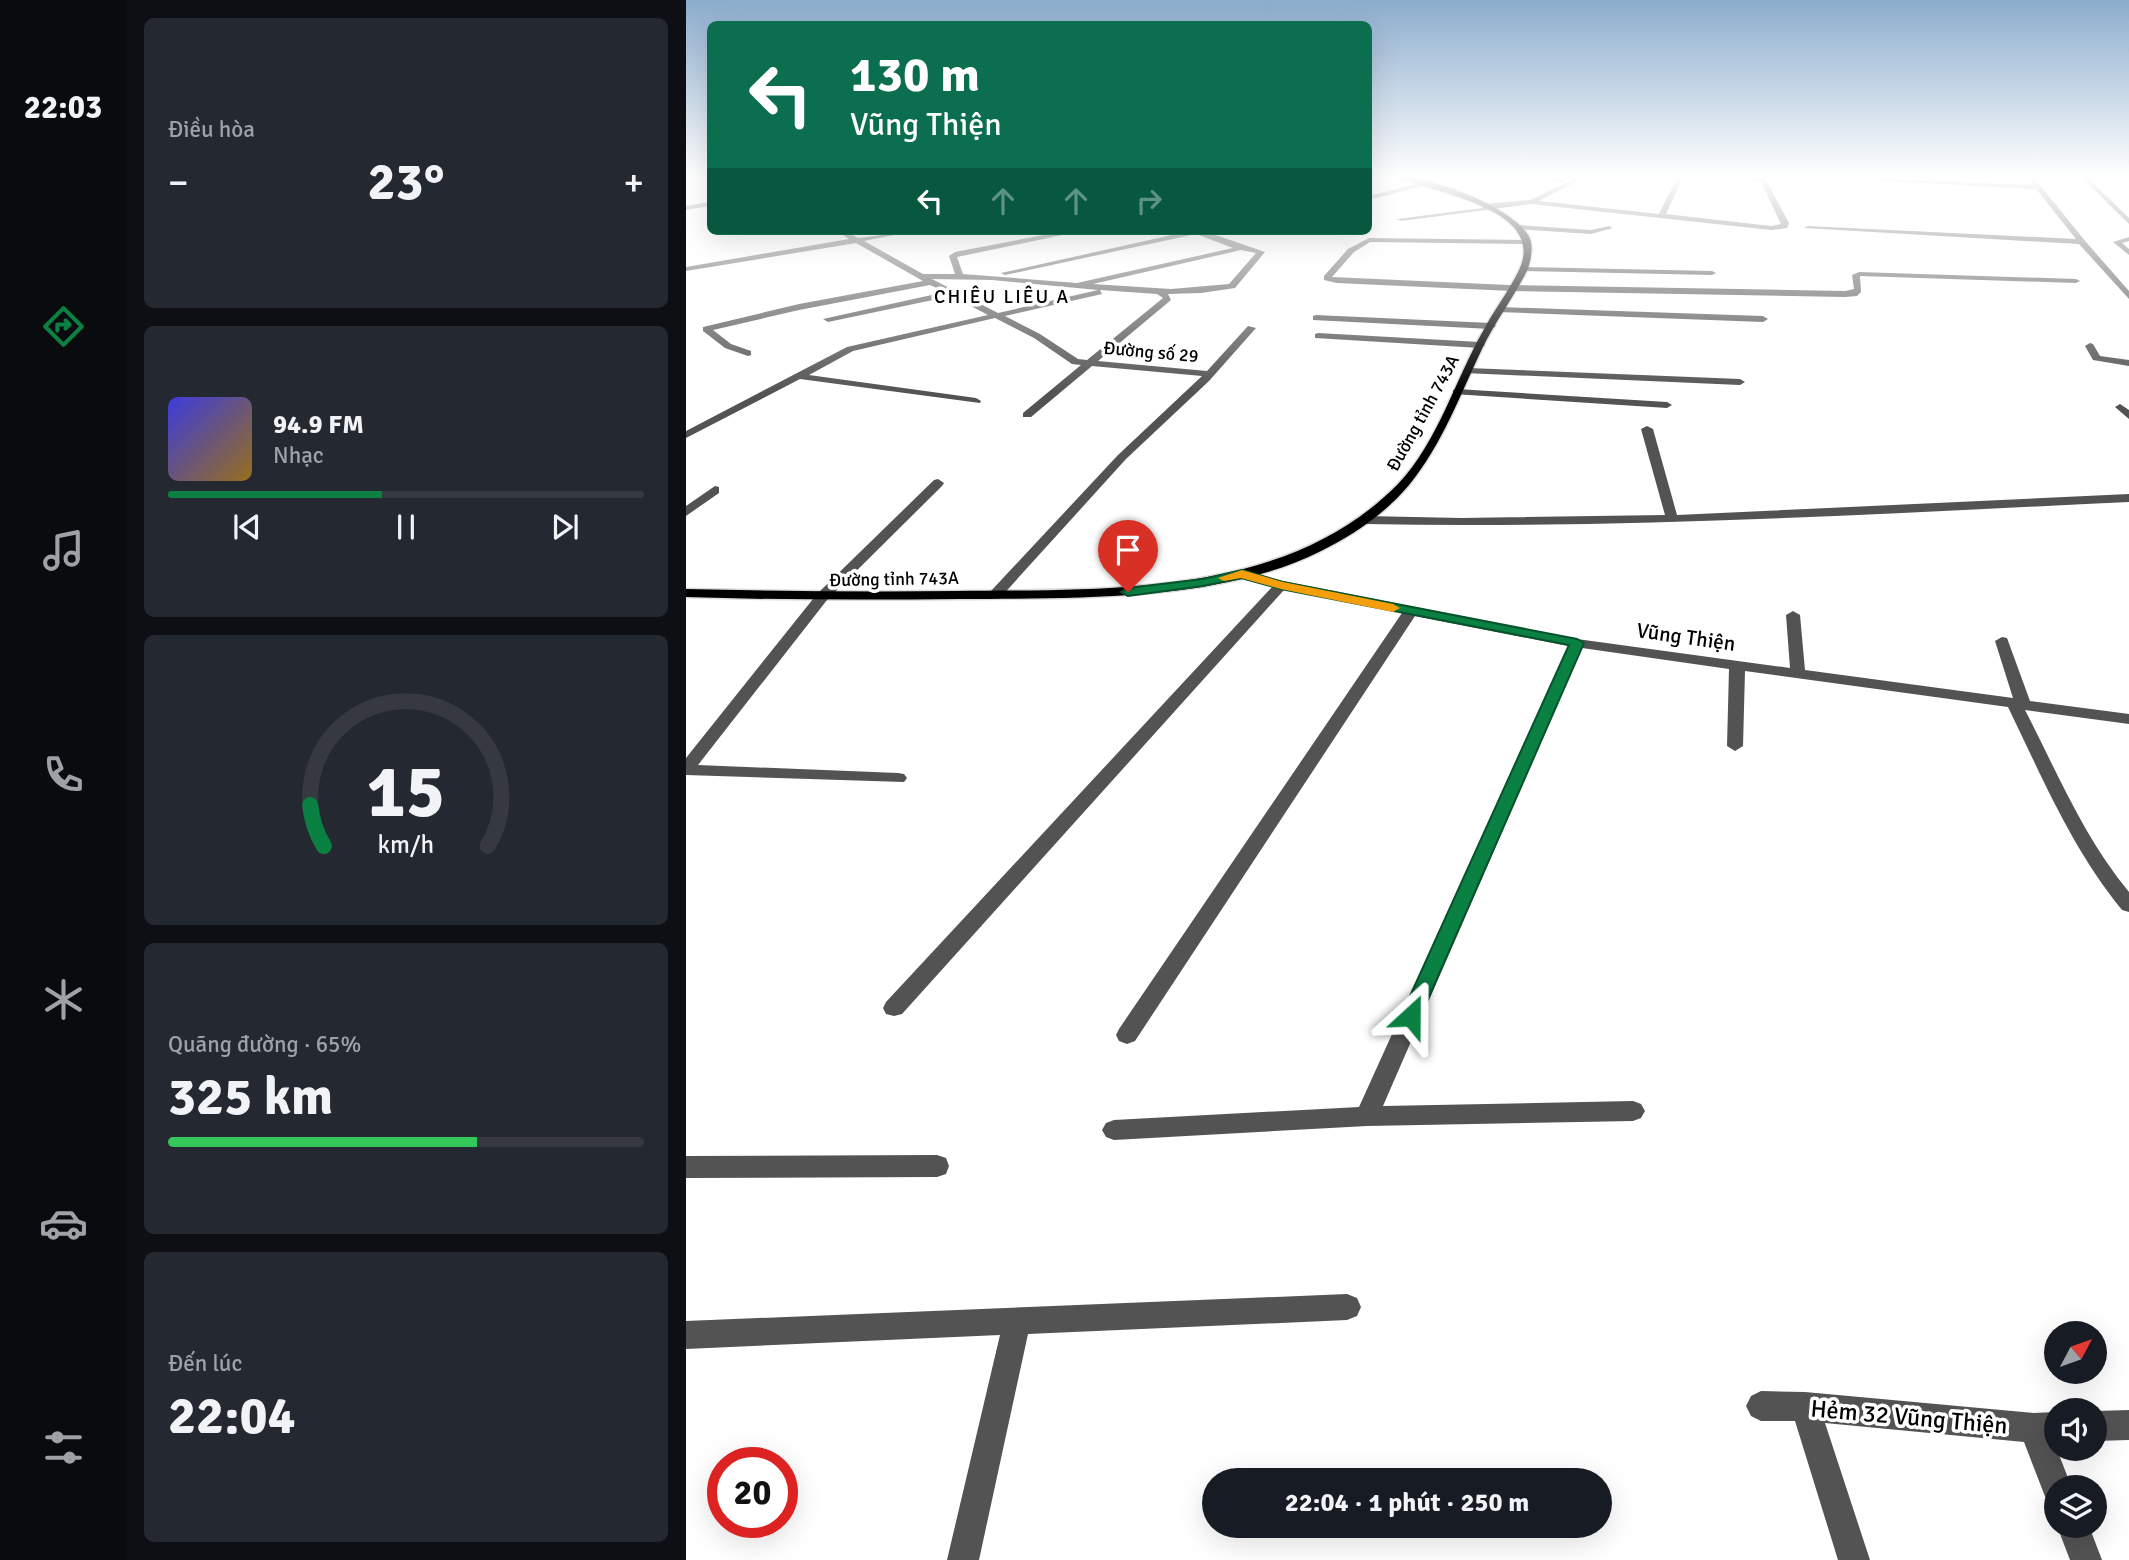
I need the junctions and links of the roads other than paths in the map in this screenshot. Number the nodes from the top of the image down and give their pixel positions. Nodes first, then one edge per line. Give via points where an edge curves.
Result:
1 (810, 248) edge
2 (870, 248) edge
3 (990, 248) edge
4 (1120, 248) edge
5 (1241, 248) joint
6 (1353, 248) edge
7 (1526, 248) edge
8 (2086, 248) edge
9 (686, 269) edge
10 (1524, 269) junction
11 (1712, 274) dead end
12 (960, 275) junction
13 (990, 276) junction
14 (921, 277) junction
15 (2076, 281) dead end
16 (932, 282) junction
17 (1078, 285) junction
18 (1513, 287) junction
19 (1115, 288) junction
20 (955, 293) junction
21 (1161, 293) junction
22 (2129, 296) edge
23 (1500, 310) junction
24 (999, 315) junction
25 (1316, 318) dead end
26 (828, 319) dead end
27 (1763, 319) dead end
28 (1491, 326) junction
29 (1251, 328) dead end
30 (1318, 336) dead end
31 (1480, 345) junction
32 (2090, 346) dead end
33 (748, 353) dead end
34 (2129, 363) edge
35 (1090, 364) junction
36 (1468, 371) junction
37 (1209, 374) junction
38 (798, 376) junction
39 (1740, 382) dead end
40 (1457, 392) junction
41 (976, 401) dead end
42 (1667, 405) dead end
43 (2120, 407) dead end
44 (1027, 415) dead end
45 (2129, 416) edge
46 (1647, 429) dead end
47 (686, 435) edge
48 (939, 483) dead end
49 (715, 490) dead end
50 (2129, 498) edge
51 (686, 512) edge
52 (1672, 518) junction
53 (1366, 520) junction
54 (1242, 574) junction
55 (1281, 585) junction
56 (686, 593) edge
57 (995, 595) junction
58 (822, 597) junction
59 (1410, 612) junction
60 (1793, 615) dead end
61 (2002, 641) dead end
62 (1577, 643) junction
63 (1737, 666) junction
64 (1797, 674) junction
65 (2019, 703) junction
66 (2129, 719) edge
67 (1735, 746) dead end
68 (687, 765) edge
69 (898, 778) dead end
70 (2129, 905) edge
71 (894, 1008) dead end
72 (1126, 1035) dead end
73 (1633, 1111) dead end
74 (1367, 1116) junction
75 (1114, 1130) dead end
76 (937, 1166) dead end
77 (686, 1167) edge
78 (1347, 1307) dead end
79 (1017, 1321) junction
80 (686, 1335) edge
81 (1761, 1406) dead end
82 (1805, 1407) junction
83 (2129, 1425) edge
84 (2107, 1426) edge
85 (2044, 1428) edge
86 (2078, 1538) edge
87 (963, 1560) edge
88 (1854, 1560) edge
89 (2086, 1560) edge

1 - 9 street
2 - 14 street
3 - 12 street via 953,256
4 - 13 street
5 - 17 street
5 - 21 street via 1261,252 1237,283
6 - 18 street via 1327,278
7 - 10 main road, Đường tỉnh 743A
8 - 22 street
10 - 11 street
10 - 18 main road, Đường tỉnh 743A
12 - 13 street
12 - 14 street
13 - 17 street
14 - 16 street
15 - 18 street via 1859,274 1854,294
16 - 20 street
16 - 33 street via 706,329 728,346
17 - 19 street
18 - 23 main road, Đường tỉnh 743A
19 - 21 street
19 - 24 street
20 - 24 street
20 - 26 street
21 - 35 street via 1168,298
23 - 27 street
23 - 28 main road, Đường tỉnh 743A
24 - 35 street, Đường số 29 via 1075,362
24 - 38 street via 850,349
25 - 28 street
28 - 31 main road, Đường tỉnh 743A
29 - 37 street
30 - 31 street
31 - 36 main road, Đường tỉnh 743A
32 - 34 street via 2096,358
35 - 37 street, Đường số 29
35 - 44 street
36 - 39 street
36 - 40 main road, Đường tỉnh 743A
37 - 57 street via 1122,457
38 - 41 street
38 - 47 street
40 - 42 street
40 - 53 main road, Đường tỉnh 743A via 1419,463
43 - 45 street
46 - 52 street
48 - 58 street
49 - 51 street
50 - 52 street
52 - 53 street
53 - 54 main road, Đường tỉnh 743A via 1304,553
54 - 55 street, Vũng Thiện
54 - 57 main road, Đường tỉnh 743A via 1128,592
55 - 59 street, Vũng Thiện
55 - 71 street
56 - 58 main road, Đường tỉnh 743A
57 - 58 main road, Đường tỉnh 743A
58 - 68 street
59 - 62 street, Vũng Thiện
59 - 72 street
60 - 64 street
61 - 65 street
62 - 63 street, Vũng Thiện
62 - 74 street
63 - 64 street, Vũng Thiện
63 - 67 street
64 - 65 street, Vũng Thiện
65 - 66 street, Vũng Thiện
65 - 70 street via 2082,841
68 - 69 street
73 - 74 street
74 - 75 street
76 - 77 street
78 - 79 street
79 - 80 street
79 - 87 street
81 - 82 street, Hẻm 32 Vũng Thiện
82 - 85 street, Hẻm 32 Vũng Thiện
82 - 88 street
83 - 84 street
86 - 89 street

